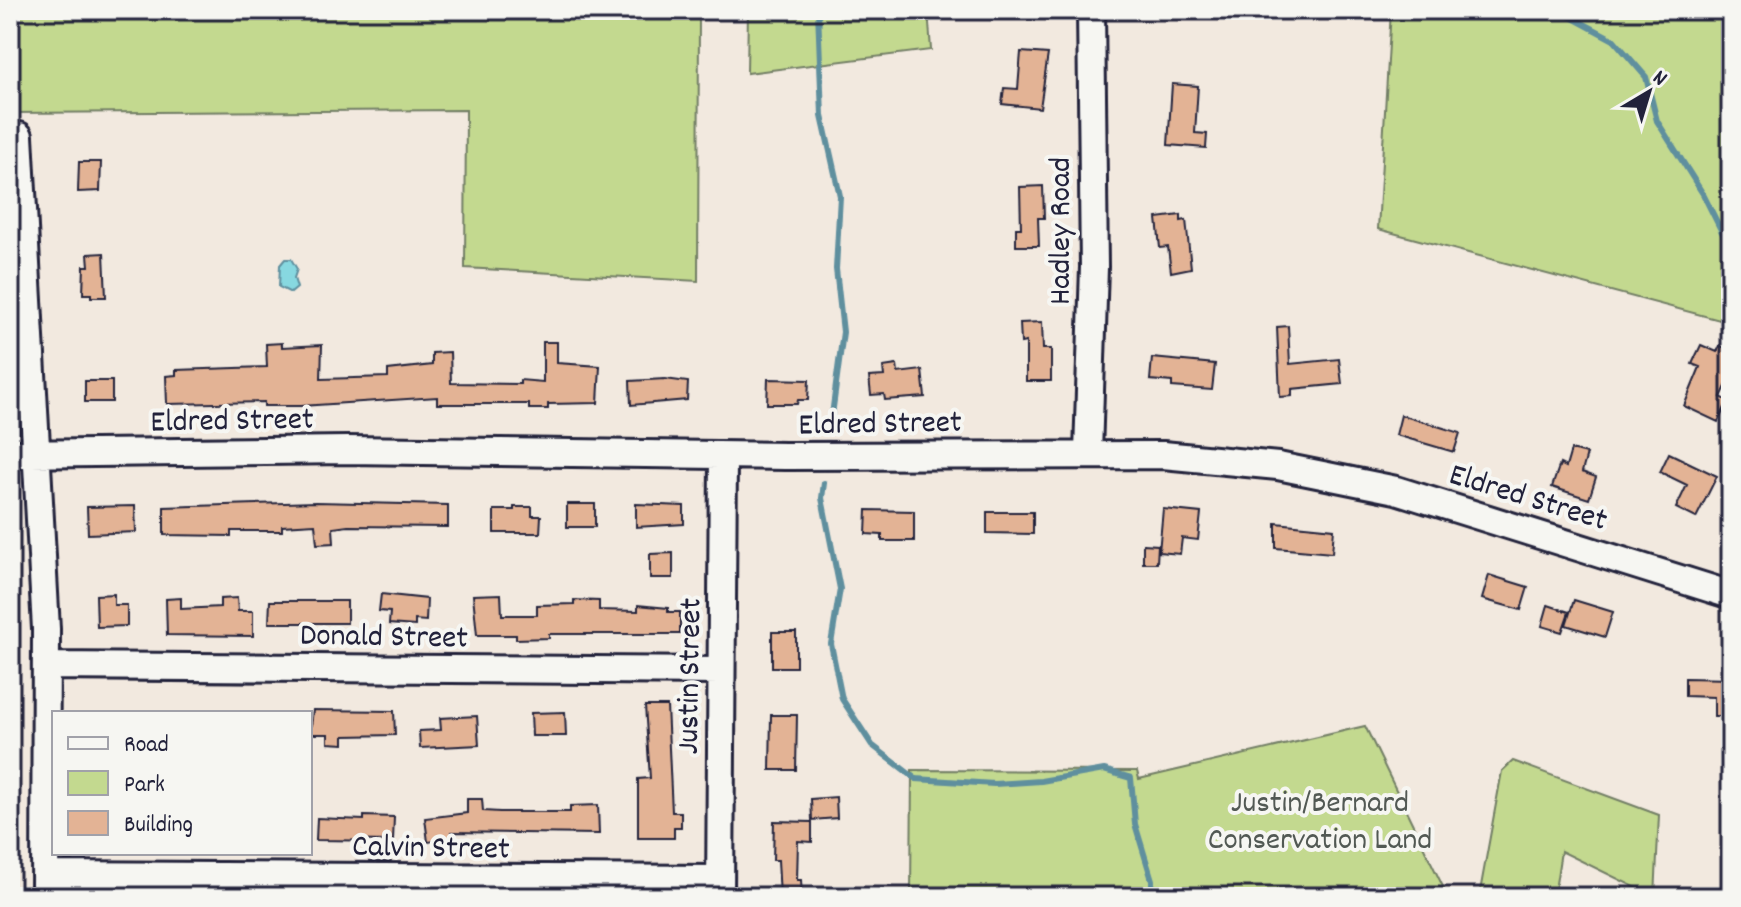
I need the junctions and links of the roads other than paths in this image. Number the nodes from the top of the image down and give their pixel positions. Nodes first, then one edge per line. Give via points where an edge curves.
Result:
1 (1091, 10) edge
2 (19, 136) dead end
3 (1088, 453) junction
4 (10, 454) edge
5 (37, 454) junction
6 (723, 456) junction
7 (1731, 595) edge
8 (46, 666) junction
9 (720, 671) junction
10 (45, 886) edge
11 (720, 888) edge

1 - 3 street, Hadley Road via 1094,267
2 - 5 street
3 - 6 street, Eldred Street
3 - 7 street, Eldred Street via 1224,459 1339,477 1484,515
4 - 5 street, Eldred Street
5 - 6 street, Eldred Street via 347,450
5 - 8 street
6 - 9 street, Justin Street
8 - 9 street, Donald Street
8 - 10 street
9 - 11 street, Justin Street
10 - 11 street, Calvin Street

